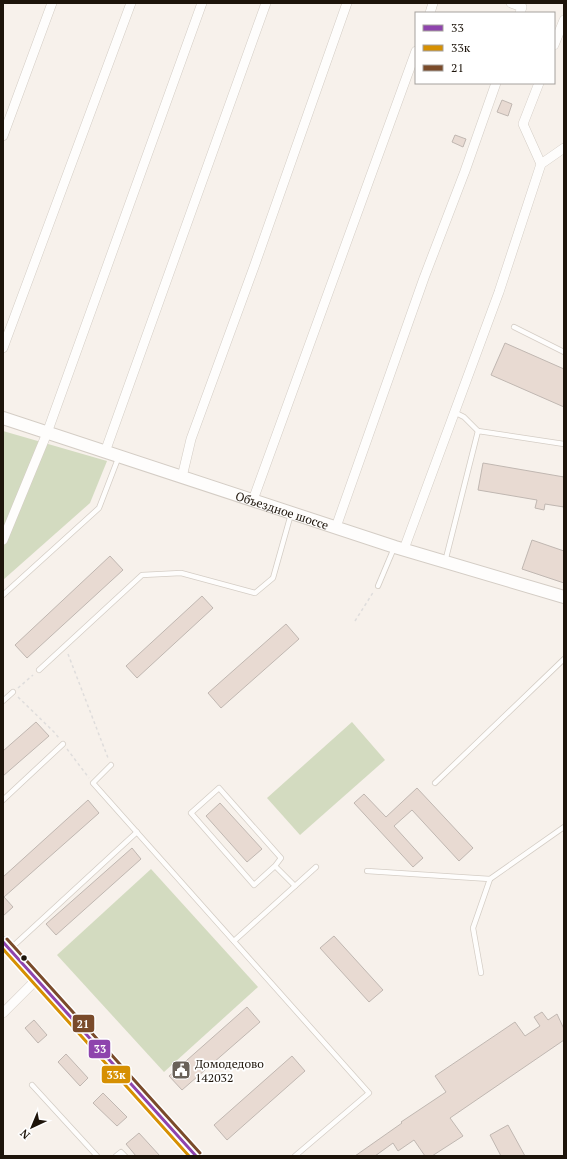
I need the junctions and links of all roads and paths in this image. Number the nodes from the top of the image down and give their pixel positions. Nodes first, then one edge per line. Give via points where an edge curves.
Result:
1 (52, 3) edge
2 (132, 3) edge
3 (202, 3) edge
4 (266, 3) edge
5 (347, 3) edge
6 (512, 3) edge
7 (520, 12) edge
8 (564, 20) edge
9 (555, 42) edge
10 (415, 54) edge
11 (496, 84) edge
12 (539, 84) edge
13 (3, 136) edge
14 (564, 148) edge
15 (541, 164) junction
16 (514, 327) dead end
17 (3, 348) edge
18 (564, 352) edge
19 (454, 412) junction
20 (3, 418) edge
21 (478, 431) junction
22 (47, 433) junction
23 (564, 444) edge
24 (105, 452) junction
25 (119, 456) junction
26 (182, 477) junction
27 (253, 500) junction
28 (291, 513) junction
29 (336, 527) junction
30 (3, 540) edge
31 (399, 548) junction
32 (445, 562) junction
33 (378, 586) joint
34 (3, 594) edge
35 (564, 596) edge
36 (355, 621) dead end
37 (65, 646) junction
38 (564, 659) edge
39 (39, 670) joint
40 (13, 692) junction
41 (3, 701) edge
42 (63, 744) junction
43 (111, 765) joint
44 (93, 783) junction
45 (435, 783) dead end
46 (3, 800) edge
47 (564, 828) edge
48 (136, 832) junction
49 (275, 866) junction
50 (316, 867) dead end
51 (366, 871) dead end
52 (490, 879) junction
53 (295, 886) junction
54 (234, 941) junction
55 (6, 945) edge
56 (481, 973) dead end
57 (37, 979) junction
58 (3, 1013) edge
59 (32, 1085) dead end
60 (97, 1156) edge
61 (116, 1156) edge
62 (124, 1156) edge
63 (196, 1156) edge
64 (295, 1156) edge

1 - 13 street
2 - 17 street
3 - 22 street
4 - 24 street
5 - 26 street via 191,439
6 - 7 street via 522,7
8 - 9 street
10 - 27 street
11 - 29 street
12 - 15 street via 523,124
14 - 15 street
15 - 19 street
16 - 18 lane
19 - 21 lane via 464,417
19 - 31 street
20 - 22 main road, Объездное шоссе
21 - 23 lane
21 - 32 lane
22 - 24 main road, Объездное шоссе
22 - 30 street
24 - 25 main road, Объездное шоссе
25 - 26 main road, Объездное шоссе
25 - 34 lane via 99,508
26 - 27 main road, Объездное шоссе
27 - 28 main road, Объездное шоссе
28 - 29 main road, Объездное шоссе
28 - 37 lane via 273,578 255,593 181,573 142,576
29 - 31 main road, Объездное шоссе
31 - 32 main road, Объездное шоссе
31 - 33 lane
32 - 35 main road, Объездное шоссе
33 - 36 path
37 - 39 lane
37 - 43 path
38 - 45 lane
39 - 40 path
40 - 41 lane
40 - 42 path
42 - 44 path
42 - 46 lane
43 - 44 lane
44 - 48 lane
47 - 52 lane
48 - 54 lane
48 - 55 lane
49 - 49 lane via 281,858 219,788 191,813 254,885
49 - 53 lane
50 - 53 lane
51 - 52 lane
52 - 56 lane via 473,928
53 - 54 lane
54 - 64 lane via 369,1092
55 - 57 street
57 - 58 street
57 - 63 street
59 - 60 lane
61 - 62 lane via 121,1152

